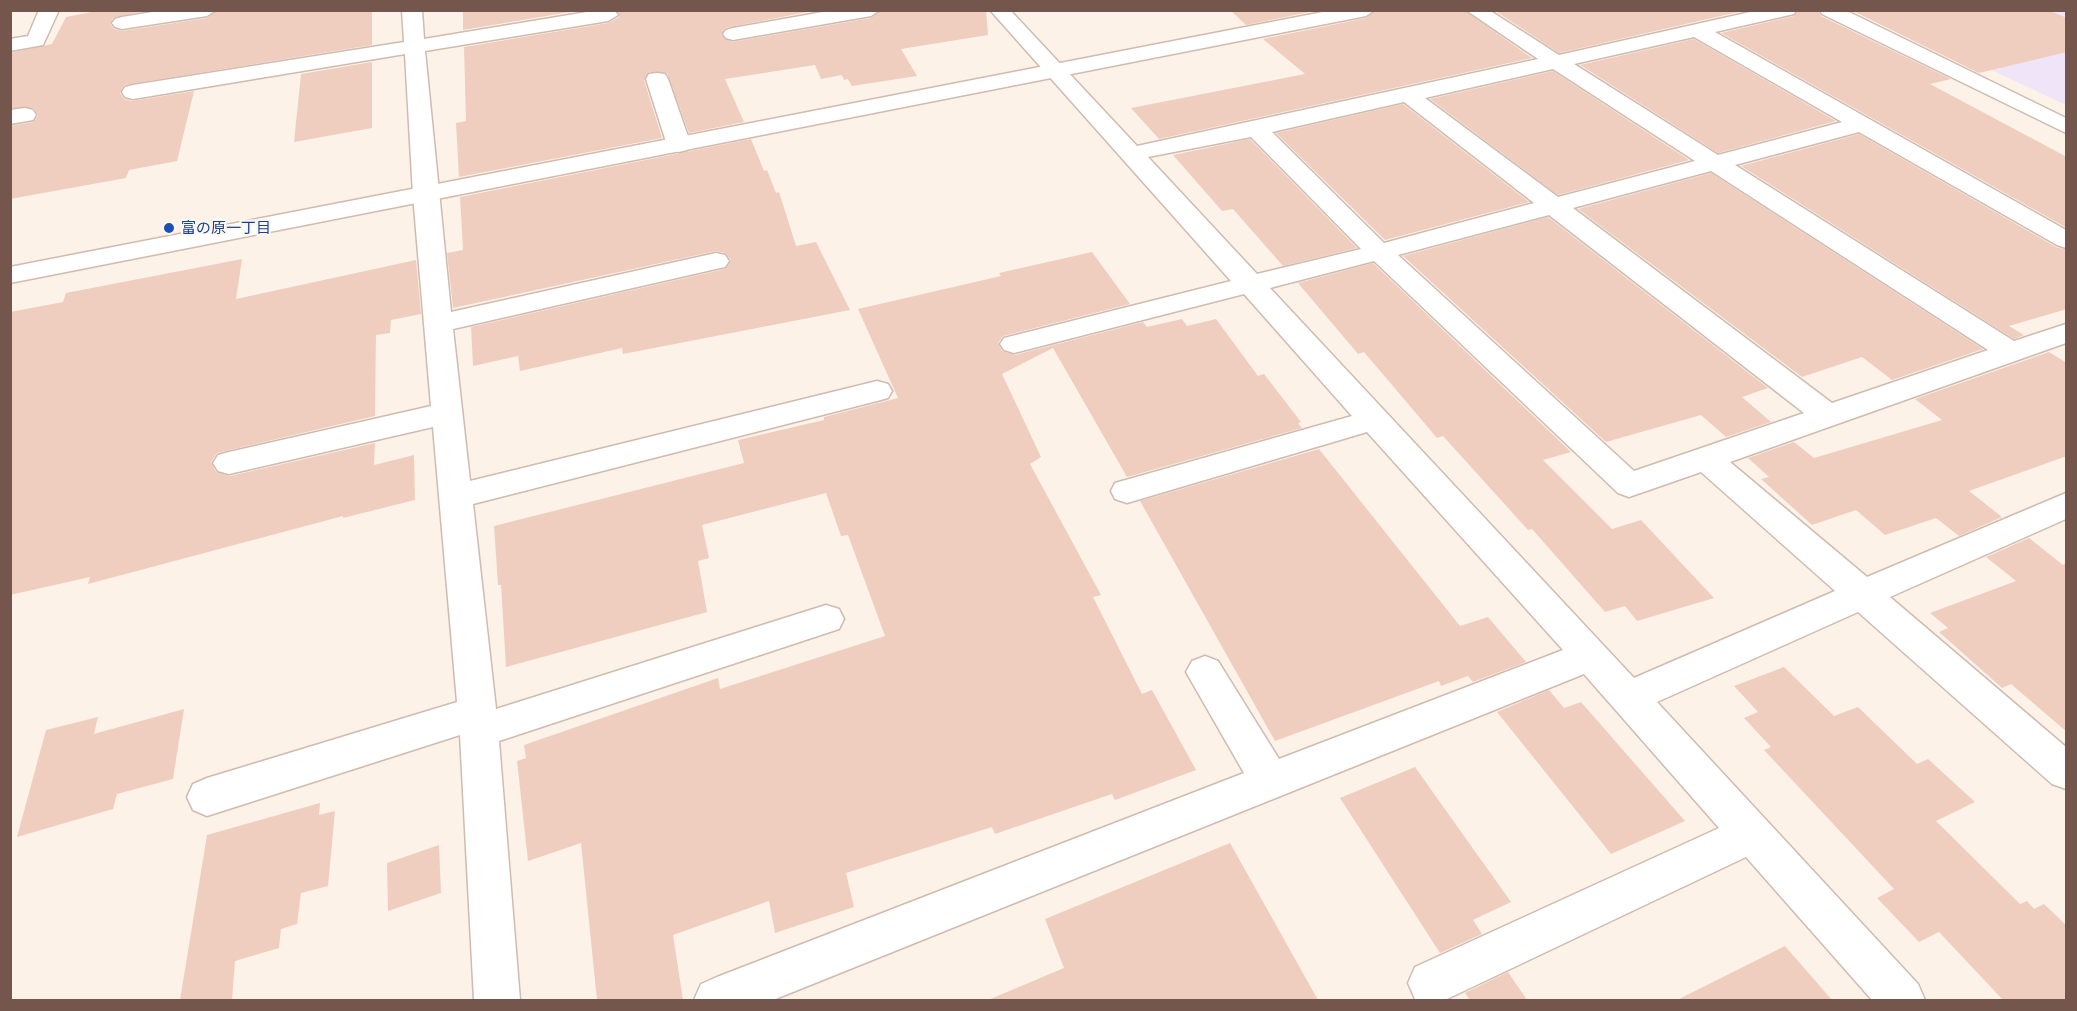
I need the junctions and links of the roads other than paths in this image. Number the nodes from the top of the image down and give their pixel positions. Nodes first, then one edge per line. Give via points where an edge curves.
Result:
1 (49, 10) edge
2 (207, 10) edge
3 (412, 10) edge
4 (871, 10) edge
5 (999, 10) edge
6 (1366, 10) edge
7 (1475, 10) edge
8 (1787, 10) edge
9 (1829, 10) edge
10 (608, 15) dead end
11 (122, 23) dead end
12 (1696, 30) junction
13 (733, 34) dead end
14 (10, 45) edge
15 (415, 46) junction
16 (1557, 61) junction
17 (1055, 71) junction
18 (657, 79) dead end
19 (134, 92) dead end
20 (1407, 94) junction
21 (1862, 124) junction
22 (2067, 126) edge
23 (1256, 129) junction
24 (679, 145) junction
25 (1130, 154) junction
26 (1714, 163) junction
27 (425, 195) junction
28 (1552, 206) junction
29 (2067, 240) edge
30 (1379, 252) junction
31 (716, 261) dead end
32 (10, 275) edge
33 (1249, 283) junction
34 (439, 323) junction
35 (2067, 333) edge
36 (1014, 344) dead end
37 (2011, 352) junction
38 (877, 391) dead end
39 (447, 412) junction
40 (1828, 416) junction
41 (1374, 420) junction
42 (1704, 458) junction
43 (229, 463) dead end
44 (1127, 491) dead end
45 (456, 496) junction
46 (2064, 508) edge
47 (1860, 594) junction
48 (826, 619) dead end
49 (1590, 655) junction
50 (1205, 672) dead end
51 (1629, 697) junction
52 (478, 722) junction
53 (2067, 771) edge
54 (1271, 782) junction
55 (207, 797) dead end
56 (1751, 834) junction
57 (1431, 983) dead end
58 (497, 1000) edge
59 (717, 1000) edge
60 (1902, 1000) edge

1 - 14 street via 36,41
2 - 11 street
3 - 15 street
4 - 13 street
5 - 17 street
6 - 17 street
7 - 16 street
8 - 12 street
9 - 22 street
10 - 15 street
12 - 16 street
12 - 21 street
15 - 19 street
15 - 27 street
16 - 20 street
16 - 26 street
17 - 24 street
17 - 25 street
18 - 24 street
20 - 23 street
20 - 28 street
21 - 26 street
21 - 29 street
23 - 25 street
23 - 30 street
24 - 27 street
25 - 33 street
26 - 28 street
26 - 37 street
27 - 32 street
27 - 34 street
28 - 30 street
28 - 40 street
30 - 33 street
30 - 42 street via 1629,485
31 - 34 street
33 - 36 street
33 - 41 street
34 - 39 street
35 - 37 street
37 - 40 street
38 - 45 street
39 - 43 street
39 - 45 street
40 - 42 street
41 - 44 street
41 - 49 street
42 - 47 street
45 - 52 street
46 - 47 street
47 - 51 street
47 - 53 street
48 - 52 street
49 - 51 street
49 - 54 street
50 - 54 street
51 - 56 street
52 - 55 street
52 - 58 street
54 - 59 street
56 - 57 street
56 - 60 street

